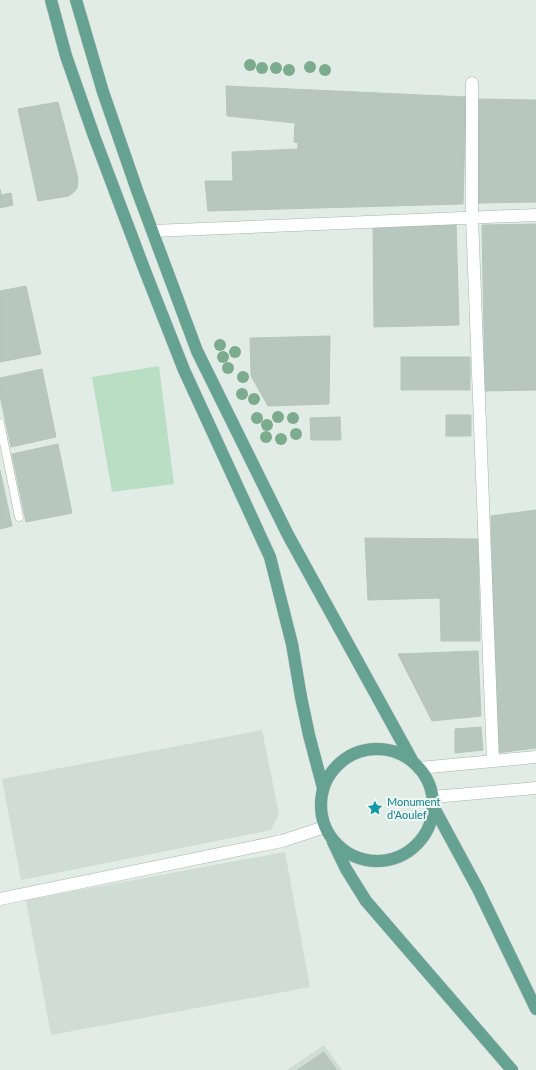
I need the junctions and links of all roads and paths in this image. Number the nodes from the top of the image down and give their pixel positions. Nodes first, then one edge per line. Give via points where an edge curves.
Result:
1 (52, 0) edge
2 (76, 0) edge
3 (472, 83) dead end
4 (536, 215) edge
5 (472, 217) junction
6 (152, 231) junction
7 (0, 423) edge
8 (19, 517) dead end
9 (536, 757) edge
10 (493, 761) junction
11 (416, 765) junction
12 (323, 788) junction
13 (536, 788) edge
14 (433, 801) junction
15 (325, 827) junction
16 (0, 899) edge
17 (536, 1009) edge
18 (512, 1070) edge

1 - 12 main road via 66,56 94,136 184,370 270,557 292,644 308,735
2 - 6 main road via 104,92
3 - 5 street
4 - 5 street
5 - 6 street
5 - 10 street
6 - 11 main road via 197,350 288,535
7 - 8 lane
9 - 10 street
10 - 11 street
11 - 12 main road via 391,751 367,750 344,759 328,776
11 - 14 main road via 425,777
12 - 15 main road via 321,814
13 - 14 street
14 - 15 main road via 431,819 426,832 418,843 395,858 381,861 354,856 332,839
14 - 17 main road
15 - 16 street via 282,841
15 - 18 main road via 366,901

